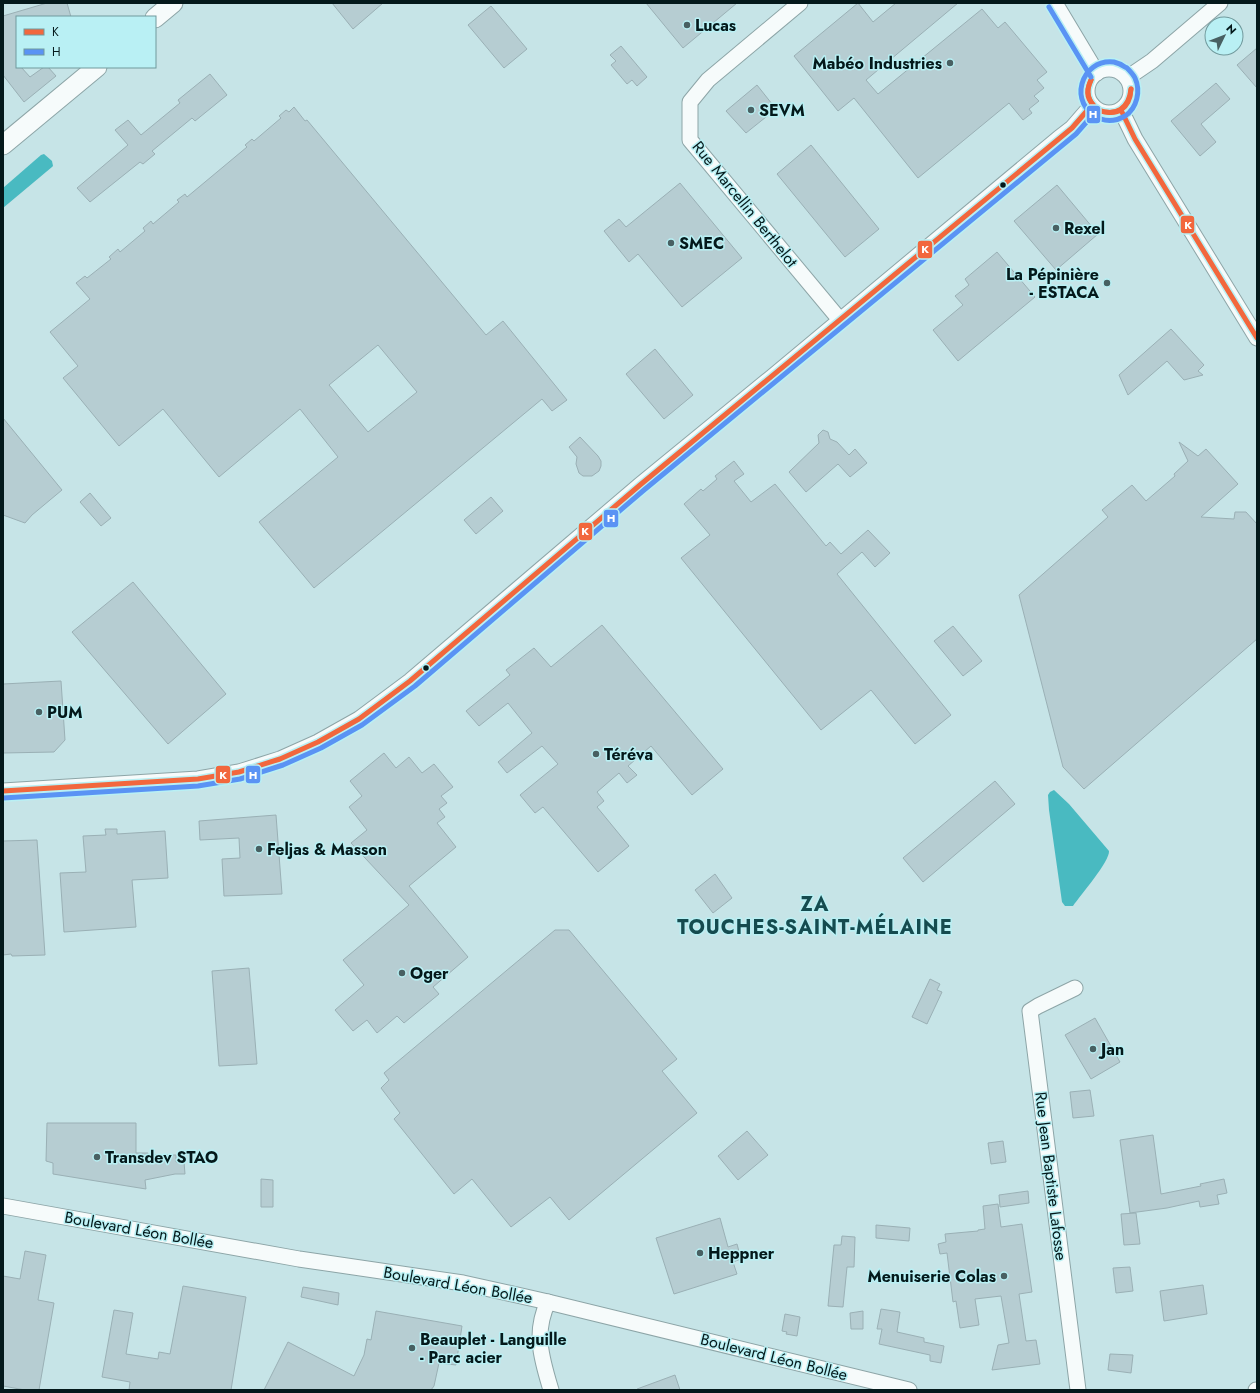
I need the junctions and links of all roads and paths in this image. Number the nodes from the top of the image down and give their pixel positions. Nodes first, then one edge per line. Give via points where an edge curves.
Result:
1 (173, 3) edge
2 (800, 3) edge
3 (1055, 3) edge
4 (1220, 3) edge
5 (156, 17) edge
6 (96, 68) edge
7 (1097, 73) junction
8 (1127, 78) junction
9 (1092, 105) junction
10 (1121, 110) junction
11 (3, 145) edge
12 (840, 320) junction
13 (1257, 338) edge
14 (3, 791) edge
15 (1075, 988) dead end
16 (3, 1206) edge
17 (548, 1302) junction
18 (552, 1390) edge
19 (909, 1390) edge
20 (1078, 1390) edge

1 - 5 main road
2 - 12 street, Rue Marcellin Berthelot via 708,80 690,102 690,140
3 - 7 street
4 - 8 street via 1152,61
6 - 11 main road
7 - 8 street via 1103,70 1116,70
7 - 9 street via 1088,84 1087,91
8 - 10 street via 1130,84 1130,99
9 - 10 street via 1102,112
9 - 12 street via 1072,128
10 - 13 street via 1135,139
12 - 14 street via 622,499 395,693 359,719 280,759 239,772 198,779
15 - 20 street, Rue Jean Baptiste Lafosse via 1030,1011
16 - 17 street, Boulevard Léon Bollée via 299,1258 463,1283
17 - 18 street via 539,1333 541,1355
17 - 19 street, Boulevard Léon Bollée

